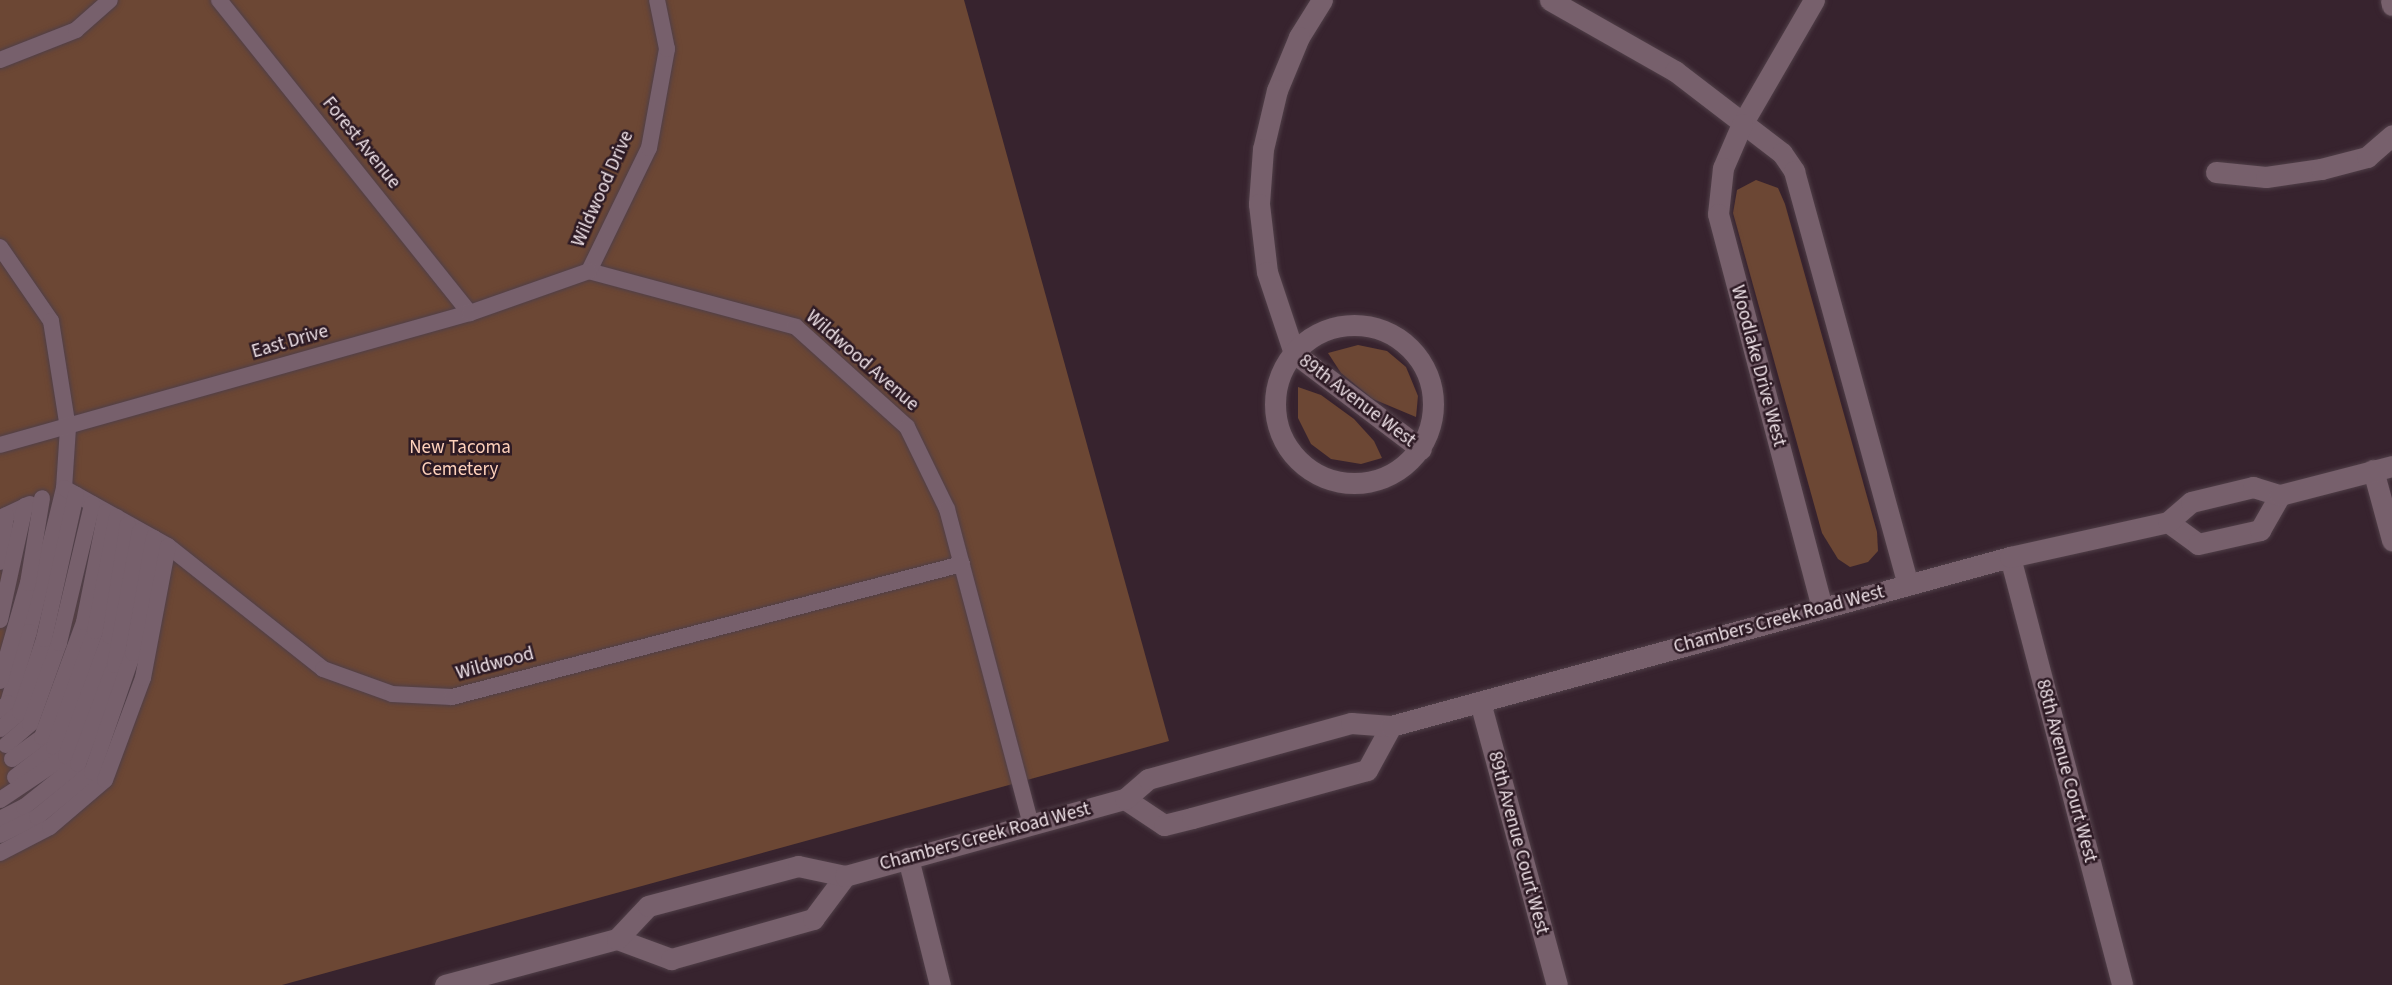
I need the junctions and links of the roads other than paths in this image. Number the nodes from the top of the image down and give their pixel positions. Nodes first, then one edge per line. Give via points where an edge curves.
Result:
1 (110, 0) edge
2 (219, 0) edge
3 (657, 0) edge
4 (1322, 0) edge
5 (1550, 0) edge
6 (1814, 0) edge
7 (2391, 0) edge
8 (2392, 5) edge
9 (0, 60) edge
10 (1742, 124) junction
11 (2392, 135) edge
12 (2216, 172) dead end
13 (0, 247) edge
14 (589, 271) junction
15 (470, 313) junction
16 (1294, 353) junction
17 (68, 428) junction
18 (0, 445) edge
19 (1421, 449) junction
20 (2382, 468) edge
21 (70, 491) junction
22 (2280, 495) junction
23 (42, 498) junction
24 (25, 506) junction
25 (3, 517) edge
26 (2168, 522) junction
27 (129, 525) junction
28 (2392, 540) edge
29 (2010, 557) junction
30 (0, 562) edge
31 (962, 564) junction
32 (1908, 585) junction
33 (1822, 608) junction
34 (0, 620) edge
35 (0, 681) edge
36 (1480, 702) junction
37 (0, 710) edge
38 (1391, 726) junction
39 (4, 741) edge
40 (15, 777) junction
41 (5, 797) edge
42 (1125, 799) junction
43 (0, 819) edge
44 (1031, 825) junction
45 (0, 835) edge
46 (0, 853) edge
47 (908, 858) junction
48 (845, 876) junction
49 (617, 939) junction
50 (445, 985) edge
51 (940, 985) edge
52 (1557, 985) edge
53 (2122, 985) edge

1 - 9 lane via 76,30
2 - 15 lane, Forest Avenue
3 - 14 lane, Wildwood Drive via 667,49 649,148
4 - 16 street, 89th Avenue West via 1277,90 1261,177 1259,204 1267,272
5 - 10 street via 1675,71
6 - 10 street, Woodlake Drive West
7 - 8 street
10 - 32 street via 1782,153 1794,171
10 - 33 street, Woodlake Drive West via 1723,169 1718,214
11 - 12 street via 2367,157 2321,169 2266,177
13 - 17 lane via 51,321
14 - 15 lane, East Drive
14 - 31 lane, Wildwood Avenue via 796,327 907,427 947,509
15 - 17 lane, East Drive
16 - 19 street, 89th Avenue West
16 - 19 street, 89th Avenue West via 1314,336 1339,326 1366,325 1402,342 1428,372 1434,398 1432,424
16 - 19 street, 89th Avenue West via 1280,375 1274,400 1277,426 1289,450 1306,468 1342,482 1380,480 1403,467
17 - 18 lane, East Drive
17 - 21 lane
20 - 22 street, Chambers Creek Road West
20 - 28 street
21 - 23 lane
21 - 27 lane, Wildwood
21 - 37 lane via 8,703
21 - 39 lane via 44,639 20,712
22 - 26 street, Chambers Creek Road West via 2253,487 2191,502
22 - 26 street via 2260,530 2198,544
23 - 24 lane
23 - 35 lane via 28,583
24 - 25 lane
24 - 34 lane
25 - 30 lane
26 - 29 street, Chambers Creek Road West
27 - 31 lane, Wildwood via 323,670 392,694 452,697
27 - 39 lane via 59,643 30,724
27 - 40 lane via 54,747
27 - 41 lane via 110,636 66,755
27 - 43 lane via 115,666 78,764 24,807
27 - 45 lane via 133,653 92,772 37,817
27 - 46 lane via 143,678 105,780 50,827
29 - 32 street, Chambers Creek Road West
29 - 53 street, 88th Avenue Court West
31 - 44 lane, Wildwood Avenue
32 - 33 street, Chambers Creek Road West
33 - 36 street, Chambers Creek Road West
36 - 38 street, Chambers Creek Road West
36 - 52 street, 89th Avenue Court West
38 - 42 street, Chambers Creek Road West via 1351,723 1176,770 1148,779
38 - 42 street via 1367,770 1313,785 1164,825
39 - 40 lane
40 - 41 lane
42 - 44 street, Chambers Creek Road West
44 - 47 street, Chambers Creek Road West
47 - 48 street, Chambers Creek Road West
47 - 51 street
48 - 49 street, Chambers Creek Road West via 798,866 648,906
48 - 49 street via 813,919 671,959
49 - 50 street

